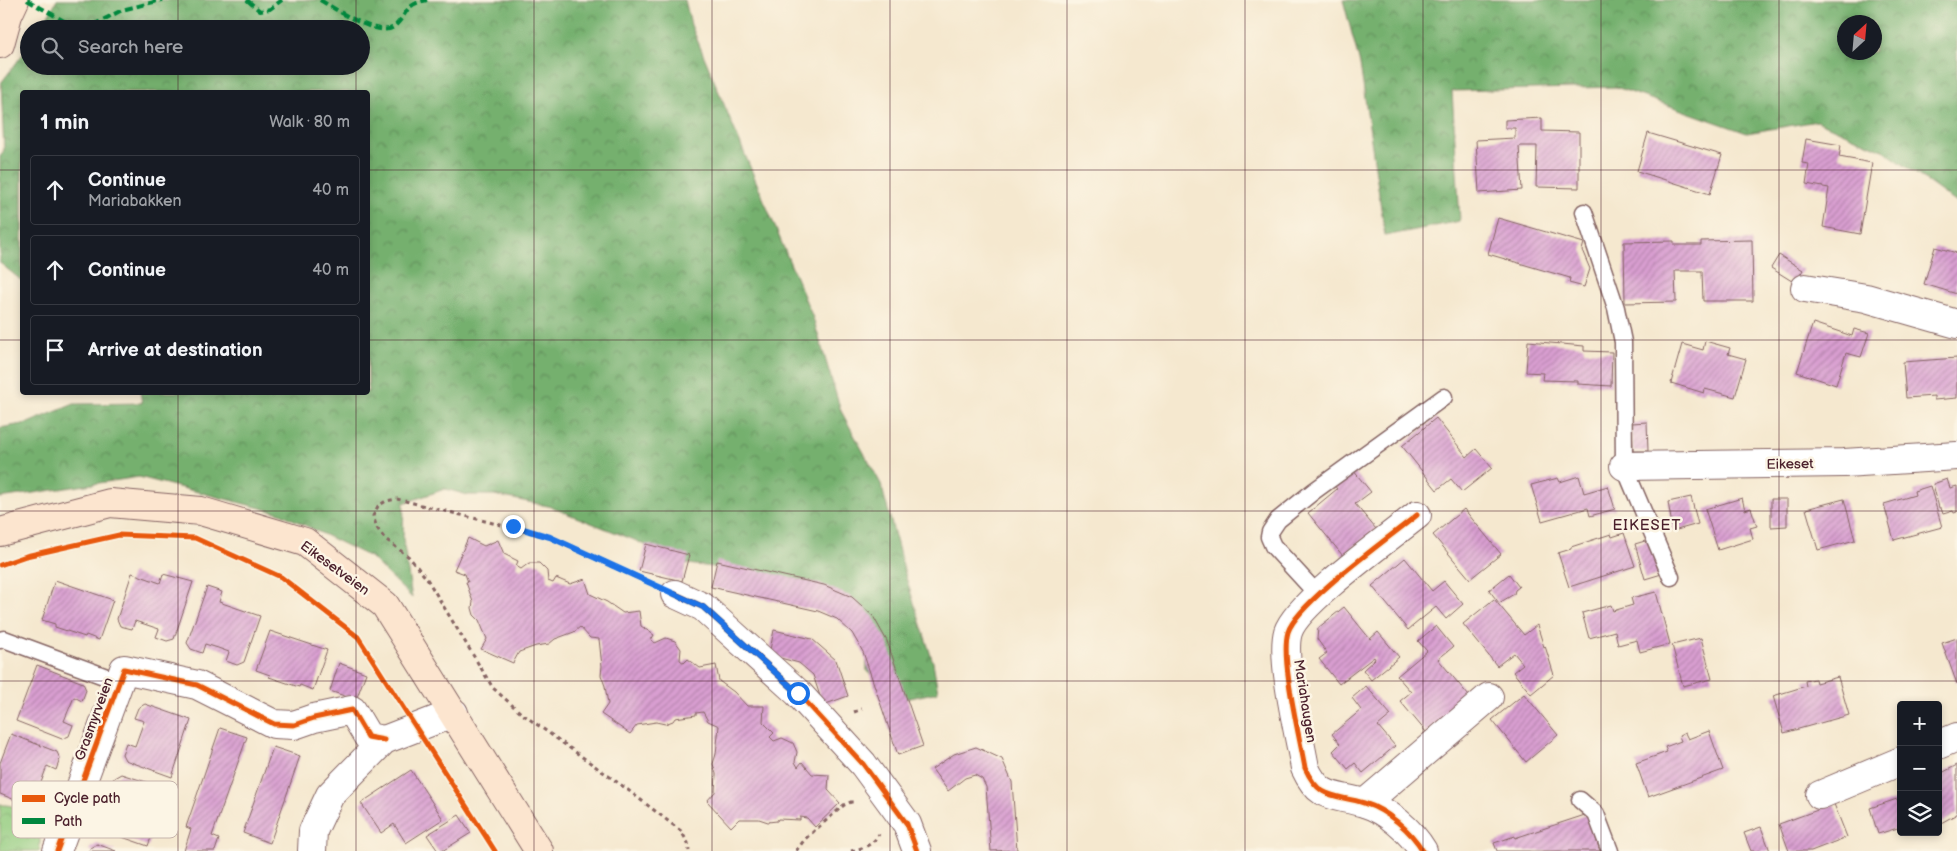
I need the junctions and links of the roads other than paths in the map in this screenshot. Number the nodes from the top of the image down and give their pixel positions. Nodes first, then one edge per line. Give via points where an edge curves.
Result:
1 (15, 0) edge
2 (0, 44) edge
3 (1584, 212) dead end
4 (1805, 288) dead end
5 (1957, 324) edge
6 (1444, 398) dead end
7 (1957, 456) edge
8 (1624, 466) junction
9 (1417, 515) dead end
10 (0, 532) edge
11 (1671, 577) dead end
12 (676, 594) road end
13 (1318, 595) junction
14 (0, 640) edge
15 (120, 682) junction
16 (1489, 697) dead end
17 (454, 713) junction
18 (1957, 737) edge
19 (384, 740) junction
20 (1942, 743) edge
21 (1897, 763) edge
22 (83, 781) edge
23 (1820, 795) dead end
24 (1580, 800) dead end
25 (1365, 803) junction
26 (62, 838) edge
27 (57, 851) edge
28 (312, 851) edge
29 (539, 851) edge
30 (916, 851) edge
31 (1423, 851) edge
32 (1610, 851) edge

1 - 2 main road
3 - 8 lane via 1616,308 1623,342
4 - 5 street via 1866,298
6 - 13 lane via 1314,491 1278,520 1270,532 1273,546
7 - 8 street, Eikeset via 1844,463
8 - 11 lane
9 - 13 street, Mariahaugen
10 - 17 main road, Eikesetveien via 110,502 200,510 305,542 385,605
12 - 30 street via 703,607 798,693 868,771 907,824
13 - 25 street, Mariahaugen via 1293,621 1286,644 1305,768 1311,782 1321,791
14 - 15 lane
15 - 19 street, Grasmyrveien via 124,669 197,685 274,724 294,725 352,710 368,737
15 - 22 street, Grasmyrveien
16 - 25 street
17 - 19 street
17 - 29 main road, Eikesetveien
18 - 20 street
19 - 28 street via 330,795 313,831
21 - 23 street
24 - 32 lane via 1596,814
25 - 31 street, Mariahaugen via 1399,823
26 - 27 street, Grasmyrveien

